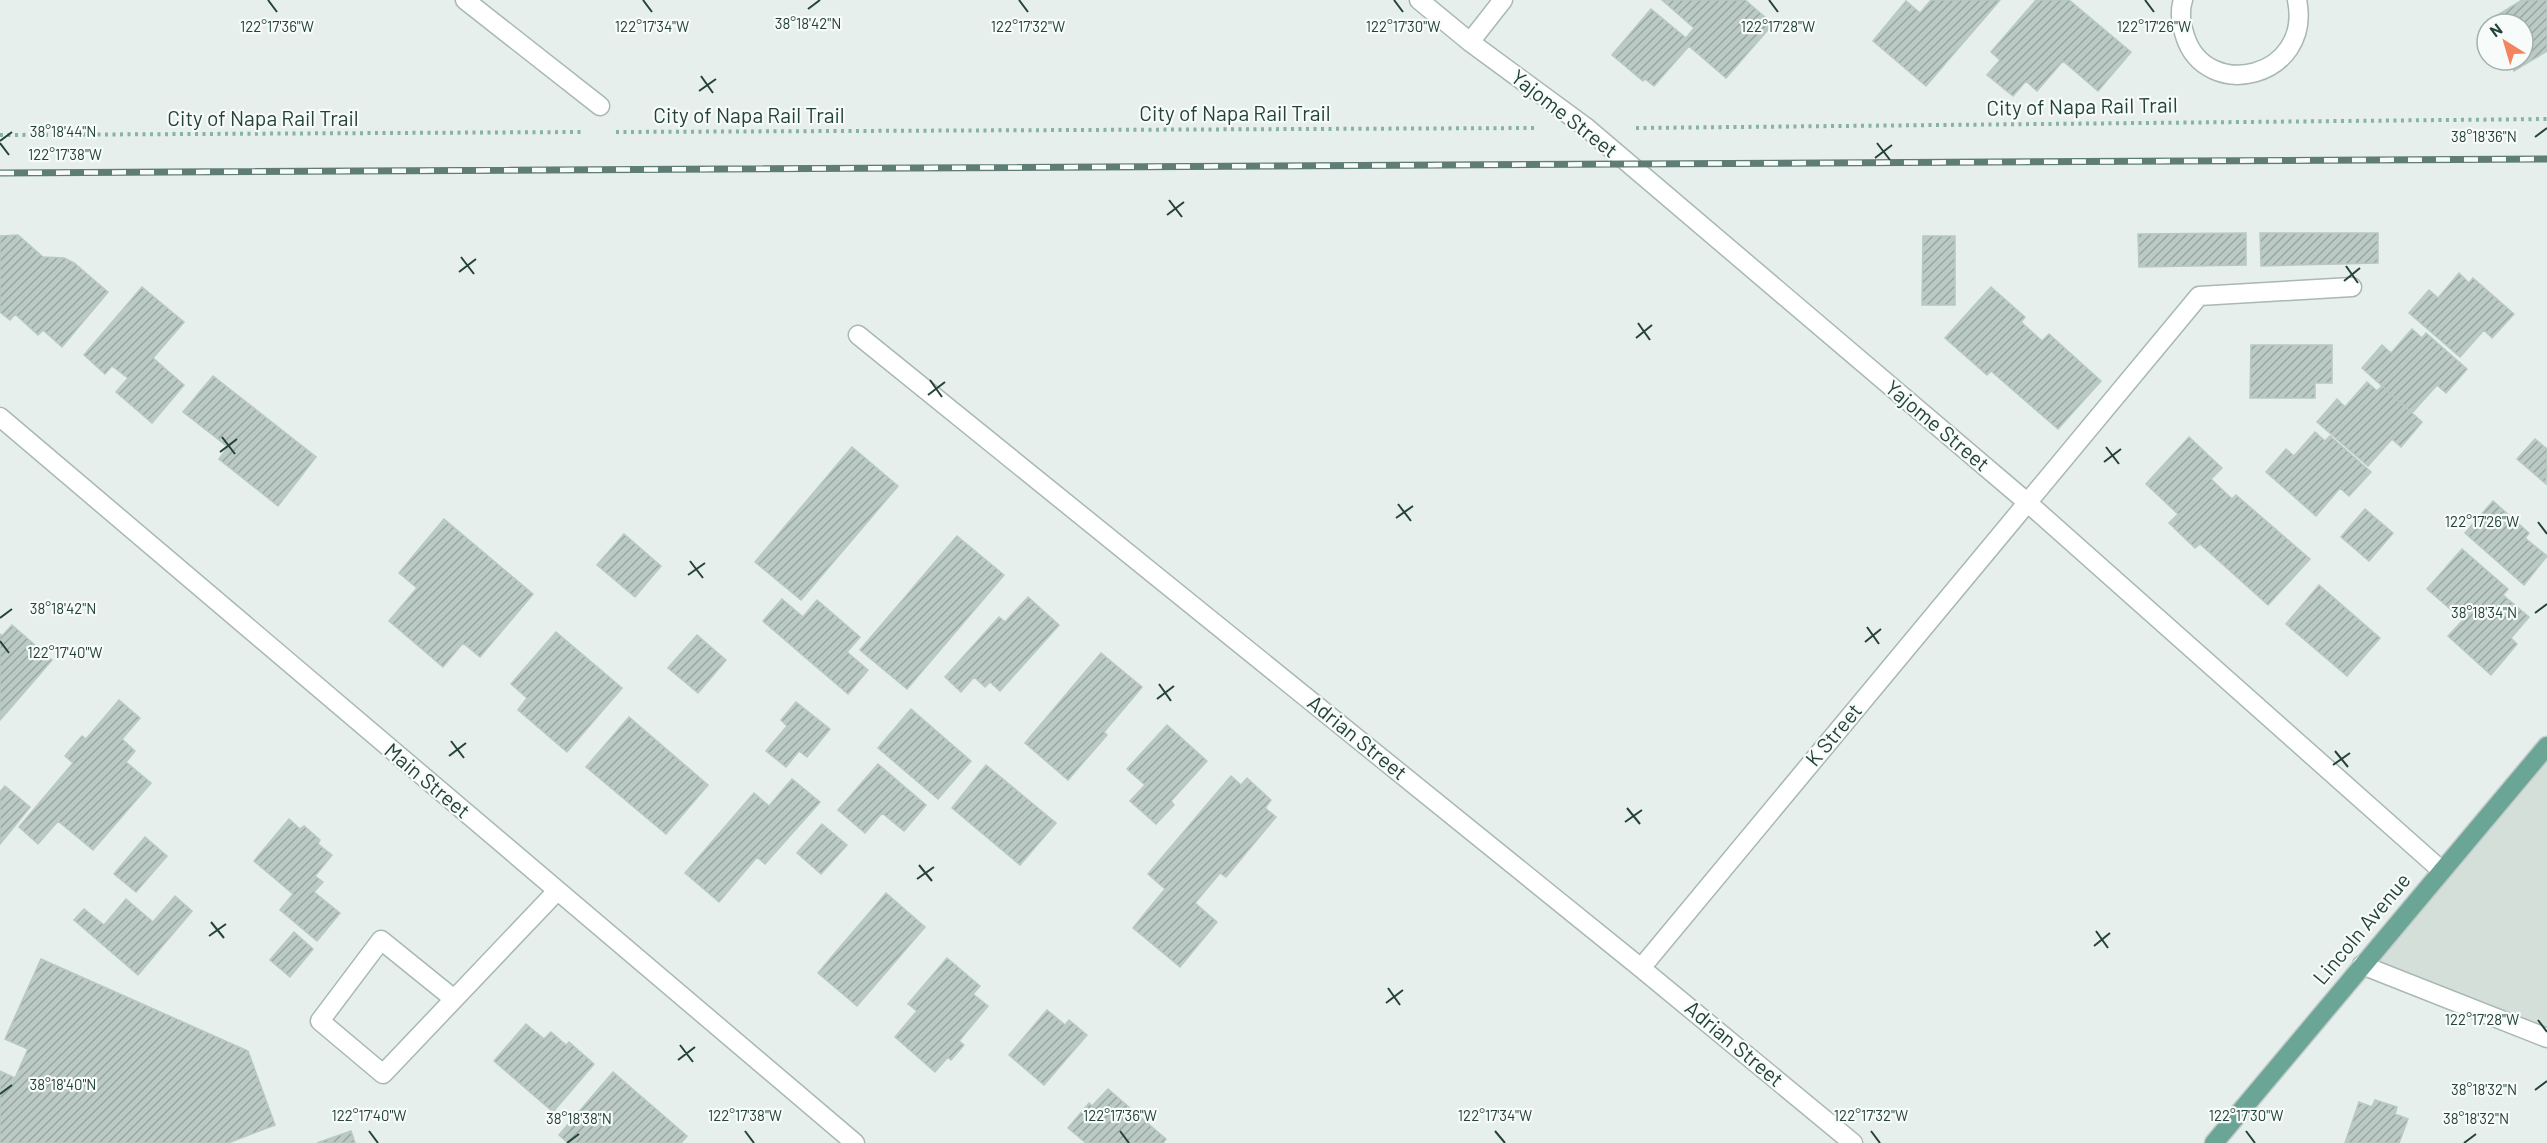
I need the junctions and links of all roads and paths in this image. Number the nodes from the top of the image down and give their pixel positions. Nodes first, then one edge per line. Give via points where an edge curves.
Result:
1 (465, 0) edge
2 (1419, 0) edge
3 (1503, 0) edge
4 (2183, 0) edge
5 (2297, 0) edge
6 (1470, 42) junction
7 (600, 106) dead end
8 (2547, 119) edge
9 (1498, 128) dead end
10 (1628, 128) dead end
11 (584, 132) dead end
12 (608, 132) dead end
13 (0, 135) edge
14 (2352, 287) dead end
15 (858, 335) dead end
16 (0, 417) edge
17 (2028, 503) junction
18 (2547, 746) edge
19 (2441, 870) junction
20 (557, 891) junction
21 (2362, 965) junction
22 (1641, 968) junction
23 (454, 999) junction
24 (2547, 1038) edge
25 (855, 1143) edge
26 (1853, 1143) edge
27 (2214, 1143) edge

1 - 7 street
2 - 6 street, Yajome Street
3 - 6 street
4 - 5 street via 2181,23 2187,43 2199,59 2217,70 2237,75 2257,72 2276,63 2289,49 2298,33
6 - 17 street, Yajome Street via 1587,128
8 - 10 path, City of Napa Rail Trail
9 - 12 path, City of Napa Rail Trail
11 - 13 path, City of Napa Rail Trail
14 - 17 street, K Street via 2199,296
15 - 22 street, Adrian Street
16 - 20 street, Main Street
17 - 19 street, Yajome Street
17 - 22 street, K Street
18 - 19 main road, Lincoln Avenue
19 - 21 main road, Lincoln Avenue
20 - 23 street
20 - 25 street, Main Street
21 - 24 street
21 - 27 main road, Lincoln Avenue
22 - 26 street, Adrian Street
23 - 23 street via 383,1074 320,1021 381,940

